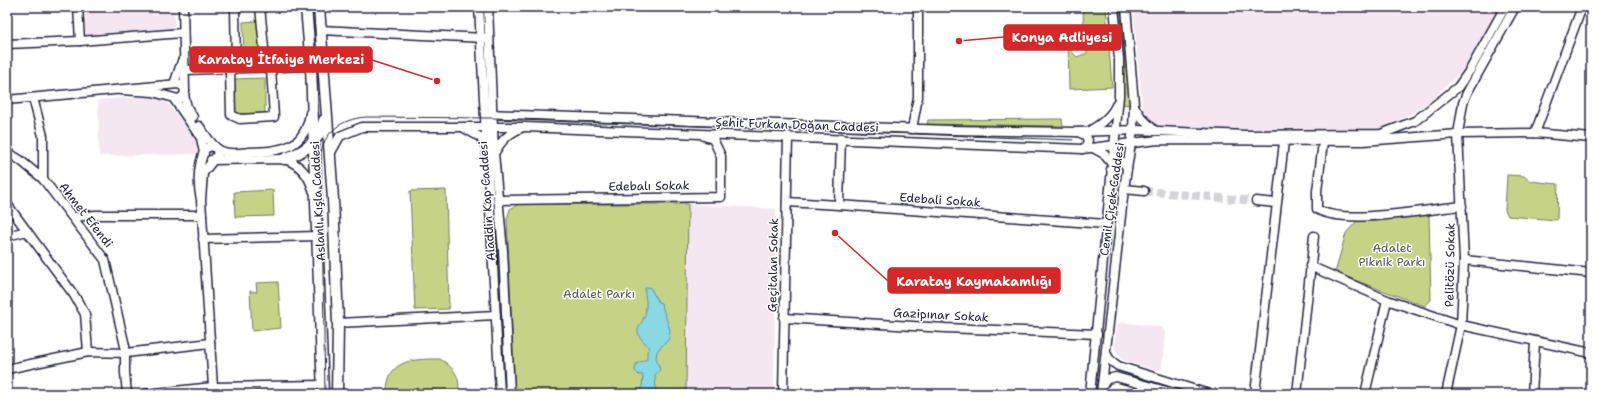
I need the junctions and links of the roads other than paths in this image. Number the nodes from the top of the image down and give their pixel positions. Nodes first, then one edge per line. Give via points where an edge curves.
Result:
1 (78, 7) edge
2 (183, 7) edge
3 (235, 7) edge
4 (260, 7) edge
5 (306, 7) edge
6 (319, 7) edge
7 (479, 7) edge
8 (488, 7) edge
9 (918, 7) edge
10 (1114, 7) edge
11 (1126, 7) edge
12 (1505, 7) edge
13 (1515, 7) edge
14 (1582, 7) edge
15 (320, 30) junction
16 (182, 33) junction
17 (486, 38) junction
18 (80, 42) junction
19 (7, 44) edge
20 (183, 52) junction
21 (310, 66) junction
22 (268, 68) junction
23 (233, 69) junction
24 (185, 70) junction
25 (174, 85) junction
26 (121, 90) junction
27 (185, 93) junction
28 (34, 98) junction
29 (174, 98) junction
30 (7, 100) edge
31 (1118, 100) junction
32 (311, 104) junction
33 (1134, 104) junction
34 (325, 108) junction
35 (484, 114) junction
36 (493, 114) junction
37 (462, 126) junction
38 (489, 126) junction
39 (525, 127) junction
40 (912, 129) junction
41 (1115, 130) junction
42 (1134, 130) junction
43 (1155, 131) junction
44 (1076, 132) junction
45 (1087, 132) junction
46 (1535, 132) junction
47 (696, 133) junction
48 (1458, 134) junction
49 (788, 136) junction
50 (841, 138) junction
51 (1591, 138) edge
52 (1284, 142) junction
53 (1323, 142) junction
54 (312, 144) junction
55 (1111, 146) junction
56 (486, 147) junction
57 (1131, 147) junction
58 (216, 148) junction
59 (1092, 148) junction
60 (1082, 149) junction
61 (204, 151) junction
62 (7, 152) edge
63 (494, 153) junction
64 (330, 155) junction
65 (284, 159) junction
66 (212, 160) junction
67 (1112, 167) junction
68 (1127, 169) junction
69 (43, 179) junction
70 (1124, 189) junction
71 (1144, 191) tunnel mouth
72 (315, 197) junction
73 (201, 200) junction
74 (498, 200) junction
75 (1256, 201) tunnel mouth
76 (787, 202) junction
77 (1276, 203) junction
78 (7, 204) edge
79 (839, 205) junction
80 (1462, 206) junction
81 (202, 215) junction
82 (72, 217) junction
83 (1106, 224) junction
84 (27, 231) junction
85 (7, 236) edge
86 (318, 236) junction
87 (1314, 236) dead end
88 (203, 239) junction
89 (1464, 260) junction
90 (1310, 266) junction
91 (1591, 272) edge
92 (1387, 300) junction
93 (496, 315) junction
94 (784, 318) junction
95 (338, 323) junction
96 (1461, 325) junction
97 (1096, 334) junction
98 (1535, 342) junction
99 (210, 343) junction
100 (88, 352) junction
101 (1106, 352) junction
102 (126, 353) junction
103 (1591, 353) edge
104 (1115, 364) junction
105 (7, 369) edge
106 (1116, 377) junction
107 (213, 387) junction
108 (323, 389) edge
109 (1102, 390) edge
110 (127, 394) edge
111 (145, 394) edge
112 (337, 394) edge
113 (500, 394) edge
114 (510, 394) edge
115 (783, 394) edge
116 (1090, 394) edge
117 (1177, 394) edge
118 (1209, 394) edge
119 (1255, 394) edge
120 (1297, 394) edge
121 (1365, 394) edge
122 (1446, 394) edge
123 (1532, 394) edge

1 - 18 street
2 - 16 street
3 - 23 street
4 - 22 street
5 - 21 main road, Aslanlı Kışla Caddesi
6 - 15 main road, Aslanlı Kışla Caddesi
7 - 17 street, Aladdin Kap Caddesi
8 - 17 street, Aladdin Kap Caddesi
9 - 40 street via 918,97
10 - 31 street, Cemil Çiçek Caddesi via 1119,59
11 - 33 street, Cemil Çiçek Caddesi
12 - 43 street, Şehit Furkan Doğan Caddesi via 1458,87 1416,121 1395,130 1380,134 1318,135 1222,135
13 - 48 street, Pelitözü Sokak via 1467,93
14 - 46 street
15 - 17 street
15 - 34 main road, Aslanlı Kışla Caddesi
16 - 18 street
16 - 20 street
17 - 35 street, Aladdin Kap Caddesi
17 - 36 street, Aladdin Kap Caddesi
18 - 19 street
20 - 24 street
20 - 25 street via 181,67
21 - 22 street
21 - 32 main road, Aslanlı Kışla Caddesi
22 - 23 street
22 - 23 street via 274,117 240,119 231,114
23 - 24 street
24 - 27 street
25 - 26 street
25 - 27 street via 182,85
25 - 29 street via 170,92
26 - 28 street
26 - 29 street via 153,92
27 - 29 street via 180,99
27 - 58 street via 190,113
28 - 30 street
28 - 69 street, Ahmet Efendi via 42,136
29 - 61 street via 201,138
31 - 41 street, Cemil Çiçek Caddesi
31 - 45 street via 1109,116
32 - 54 main road, Aslanlı Kışla Caddesi
32 - 58 street via 308,125 303,134 286,148 232,153
33 - 42 street, Cemil Çiçek Caddesi
33 - 43 street via 1141,117
34 - 54 main road via 324,125
34 - 64 main road, Aslanlı Kışla Caddesi
35 - 36 street, Şehit Furkan Doğan Caddesi
35 - 38 street, Aladdin Kap Caddesi
36 - 38 street, Aladdin Kap Caddesi
36 - 40 street, Şehit Furkan Doğan Caddesi
37 - 38 street, Şehit Furkan Doğan Caddesi
37 - 56 street via 480,137
37 - 64 street, Şehit Furkan Doğan Caddesi via 362,127 340,136
38 - 39 street, Şehit Furkan Doğan Caddesi
38 - 56 street, Aladdin Kap Caddesi
38 - 63 street, Aladdin Kap Caddesi
39 - 47 street, Şehit Furkan Doğan Caddesi
39 - 63 street via 509,134
40 - 44 street, Şehit Furkan Doğan Caddesi
41 - 42 street, Şehit Furkan Doğan Caddesi
41 - 45 street, Şehit Furkan Doğan Caddesi
41 - 55 street, Cemil Çiçek Caddesi
42 - 43 street, Şehit Furkan Doğan Caddesi
42 - 57 street, Cemil Çiçek Caddesi
44 - 45 street, Şehit Furkan Doğan Caddesi
44 - 60 street via 1085,135 1088,140 1086,147
46 - 48 street
46 - 51 street
47 - 49 street, Şehit Furkan Doğan Caddesi
47 - 74 street, Edebalı Sokak via 713,139 718,145 721,156 721,197
48 - 53 street via 1393,140
48 - 80 street, Pelitözü Sokak
49 - 50 street, Şehit Furkan Doğan Caddesi
49 - 76 street, Geçitalan Sokak
50 - 60 street, Şehit Furkan Doğan Caddesi
50 - 79 street
52 - 53 street
52 - 57 street via 1158,140 1142,141
52 - 77 street
53 - 80 street via 1317,209 1324,213 1358,217
54 - 65 main road
54 - 72 main road, Aslanlı Kışla Caddesi
55 - 57 street, Şehit Furkan Doğan Caddesi
55 - 59 street, Şehit Furkan Doğan Caddesi
55 - 67 street, Cemil Çiçek Caddesi
56 - 93 street, Aladdin Kap Caddesi
57 - 68 street, Cemil Çiçek Caddesi
58 - 61 street via 209,146
58 - 66 street via 217,156
59 - 60 street, Şehit Furkan Doğan Caddesi
59 - 67 street via 1104,154
61 - 66 street via 206,158
61 - 73 street via 198,175
62 - 69 street
63 - 74 street, Aladdin Kap Caddesi
64 - 95 main road, Aslanlı Kışla Caddesi
65 - 66 street
65 - 72 street via 306,173
66 - 73 street via 202,173
67 - 68 street via 1121,161
67 - 83 street, Cemil Çiçek Caddesi
68 - 70 street, Cemil Çiçek Caddesi
69 - 82 street, Ahmet Efendi
70 - 71 street
70 - 101 street, Cemil Çiçek Caddesi
72 - 86 main road, Aslanlı Kışla Caddesi
73 - 81 street
74 - 114 street, Aladdin Kap Caddesi
75 - 77 street
76 - 79 street, Edebali Sokak
76 - 94 street, Geçitalan Sokak
77 - 119 street
78 - 84 street
79 - 83 street, Edebali Sokak
80 - 89 street, Pelitözü Sokak
81 - 82 street
81 - 88 street
82 - 102 street, Ahmet Efendi via 105,260
83 - 97 street, Cemil Çiçek Caddesi
84 - 85 street
84 - 100 street via 74,294 85,314
86 - 88 street
86 - 108 main road, Aslanlı Kışla Caddesi
87 - 90 street
88 - 99 street
89 - 91 street
89 - 96 street, Pelitözü Sokak
90 - 92 street
90 - 120 street
92 - 96 street
92 - 121 street
93 - 95 street
93 - 113 street, Aladdin Kap Caddesi
94 - 97 street, Gazipınar Sokak
94 - 115 street, Geçitalan Sokak
95 - 112 main road, Aslanlı Kışla Caddesi
96 - 98 street
96 - 122 street, Pelitözü Sokak
97 - 116 street, Cemil Çiçek Caddesi
98 - 103 street
98 - 123 street
99 - 102 street
99 - 107 street
100 - 102 street
100 - 105 street
101 - 104 street
101 - 109 street, Cemil Çiçek Caddesi
102 - 110 street, Ahmet Efendi
104 - 106 street via 1110,370
104 - 118 street
106 - 109 street via 1107,379
106 - 117 street
107 - 108 street
107 - 111 street

